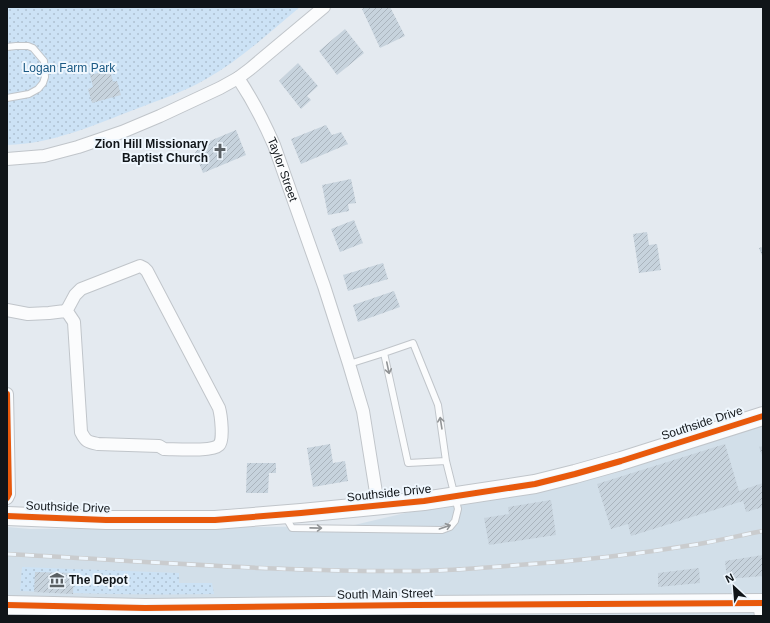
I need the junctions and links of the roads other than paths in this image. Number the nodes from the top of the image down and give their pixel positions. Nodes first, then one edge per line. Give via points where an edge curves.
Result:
1 (324, 7) edge
2 (7, 47) edge
3 (238, 78) junction
4 (7, 98) edge
5 (7, 159) edge
6 (7, 310) edge
7 (66, 310) junction
8 (384, 353) junction
9 (349, 364) junction
10 (7, 394) edge
11 (763, 416) edge
12 (446, 461) junction
13 (456, 496) junction
14 (7, 498) edge
15 (378, 505) junction
16 (284, 514) junction
17 (7, 516) edge
18 (7, 605) edge
19 (761, 608) edge
20 (415, 610) edge
21 (231, 611) edge

1 - 3 street
2 - 4 lane via 33,48 44,61 45,77 43,84 29,94
3 - 5 street via 122,132 44,156
3 - 9 street, Taylor Street via 252,98 274,146
6 - 7 street via 28,314
7 - 7 street via 81,289 140,266 144,268 219,408 222,441 220,444 208,449 164,449 159,446 88,442 81,432 74,322
8 - 9 lane
8 -> 12 lane via 408,463
12 -> 8 lane via 438,405 413,343
9 - 15 street, Taylor Street via 363,412
10 - 14 street
11 - 13 street, Southside Drive via 598,468 534,484
12 - 13 lane
13 - 15 street, Southside Drive
16 -> 13 lane via 292,528 442,530 450,527 455,521 458,509
15 - 16 street, Southside Drive
16 - 17 street, Southside Drive via 215,520 106,520
18 - 21 street, South Main Street via 110,610
19 - 20 street, South Main Street
20 - 21 street, South Main Street via 384,608

